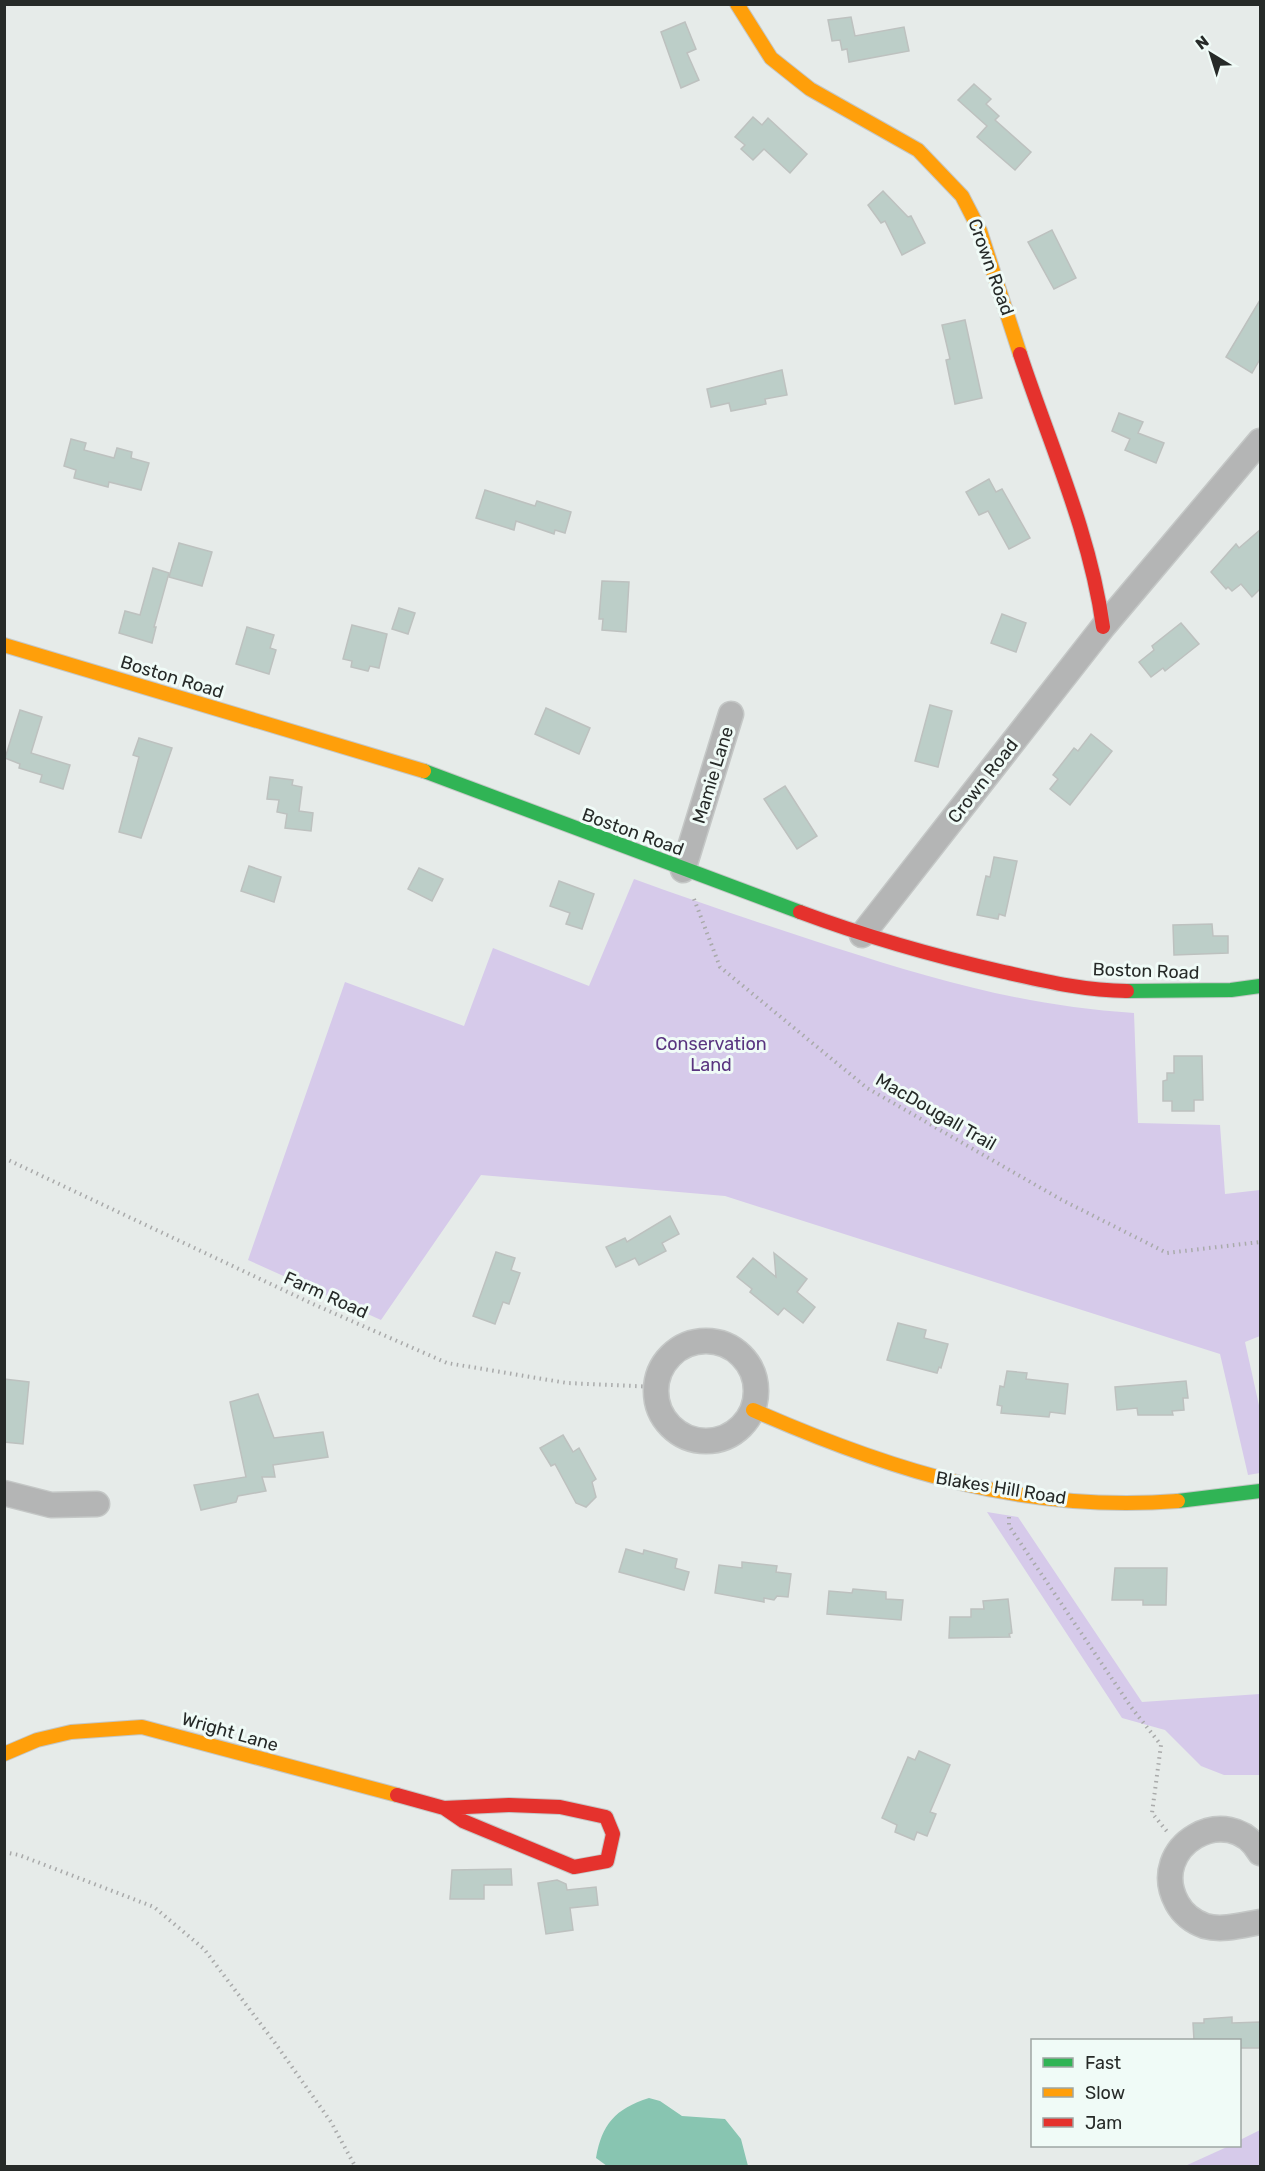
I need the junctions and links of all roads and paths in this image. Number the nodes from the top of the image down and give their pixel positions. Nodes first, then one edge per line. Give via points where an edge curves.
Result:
1 (736, 4) edge
2 (1260, 441) edge
3 (1103, 627) junction
4 (4, 645) edge
5 (731, 714) dead end
6 (683, 870) junction
7 (862, 935) junction
8 (1260, 986) edge
9 (4, 1158) edge
10 (1260, 1242) edge
11 (656, 1387) junction
12 (753, 1410) junction
13 (1260, 1491) edge
14 (1006, 1492) junction
15 (4, 1493) edge
16 (97, 1504) dead end
17 (4, 1754) edge
18 (444, 1808) junction
19 (1180, 1849) junction
20 (4, 1852) edge
21 (1260, 1853) edge
22 (1260, 1922) edge
23 (355, 2166) edge

1 - 3 street, Crown Road via 771,58 810,89 918,150 962,195 980,231 1081,526 1097,584
2 - 3 street, Crown Road
3 - 7 street, Crown Road
4 - 6 street, Boston Road via 427,772
5 - 6 street, Mamie Lane
6 - 7 street, Boston Road
6 - 10 path, MacDougall Trail via 720,967 867,1088 1060,1200 1167,1253
7 - 8 street, Boston Road via 1039,980 1110,991 1231,990
9 - 11 path, Farm Road via 447,1363 567,1383
11 - 12 street via 657,1403 668,1424 680,1435 694,1440 726,1438 745,1424
11 - 12 street via 665,1363 677,1351 701,1341 718,1342 734,1349 751,1368 757,1394
12 - 14 street, Blakes Hill Road via 872,1460
13 - 14 street, Blakes Hill Road via 1196,1501 1120,1504
14 - 19 path via 1010,1526 1131,1707 1161,1745 1152,1813
15 - 16 street via 51,1505
17 - 18 street, Wright Lane via 25,1743 79,1730 142,1727
18 - 18 street, Wright Lane via 509,1804 560,1807 606,1817 613,1834 607,1861 574,1867 463,1821
19 - 21 street via 1203,1832 1219,1829 1247,1838
19 - 22 street via 1172,1863 1171,1887 1180,1908 1191,1919 1222,1928
20 - 23 path via 154,1907 204,1949 331,2122

